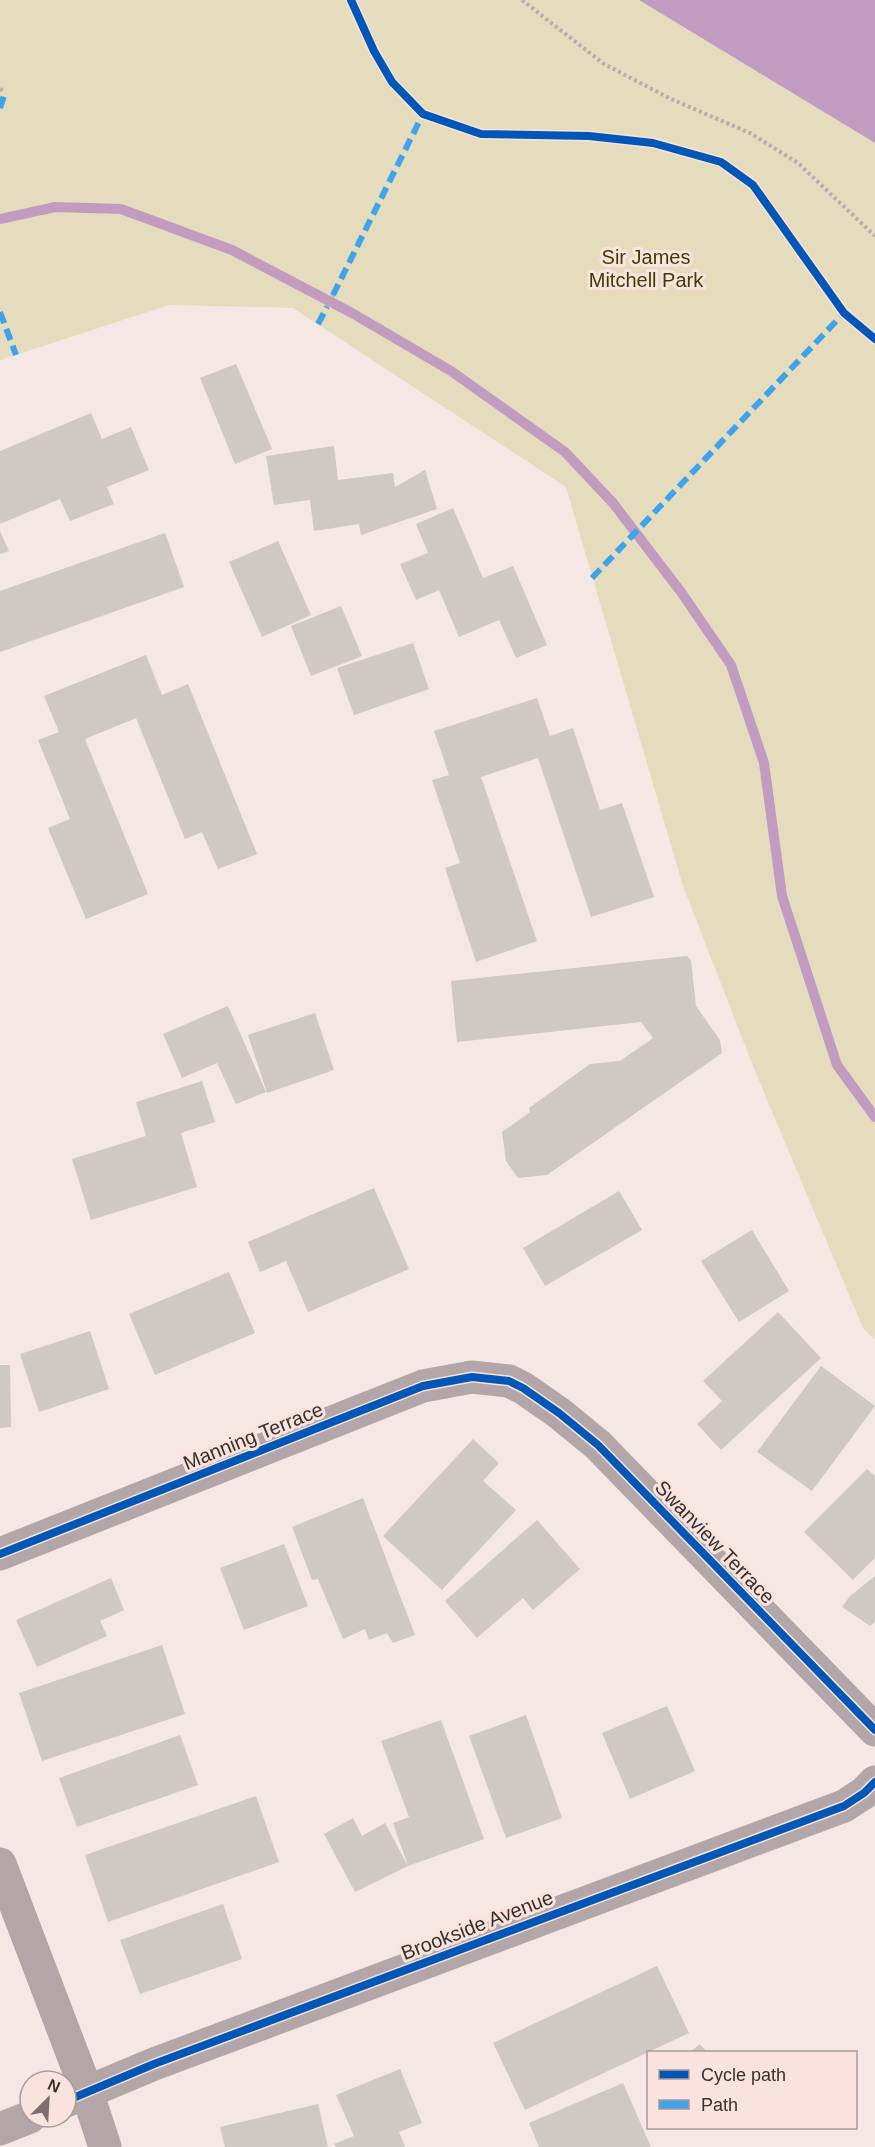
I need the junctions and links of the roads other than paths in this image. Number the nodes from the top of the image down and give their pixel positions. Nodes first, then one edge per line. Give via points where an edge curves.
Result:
1 (524, 1388) joint
2 (0, 1554) edge
3 (875, 1730) edge
4 (875, 1782) edge
5 (0, 1864) edge
6 (67, 2069) edge
7 (78, 2096) edge
8 (78, 2100) edge
9 (18, 2122) edge
10 (0, 2129) edge
11 (105, 2147) edge

1 - 2 street, Manning Terrace via 509,1381 472,1377 423,1386
1 - 3 street, Swanview Terrace via 598,1445
4 - 7 street, Brookside Avenue via 844,1806 154,2064
5 - 6 street
8 - 11 street
9 - 10 street

